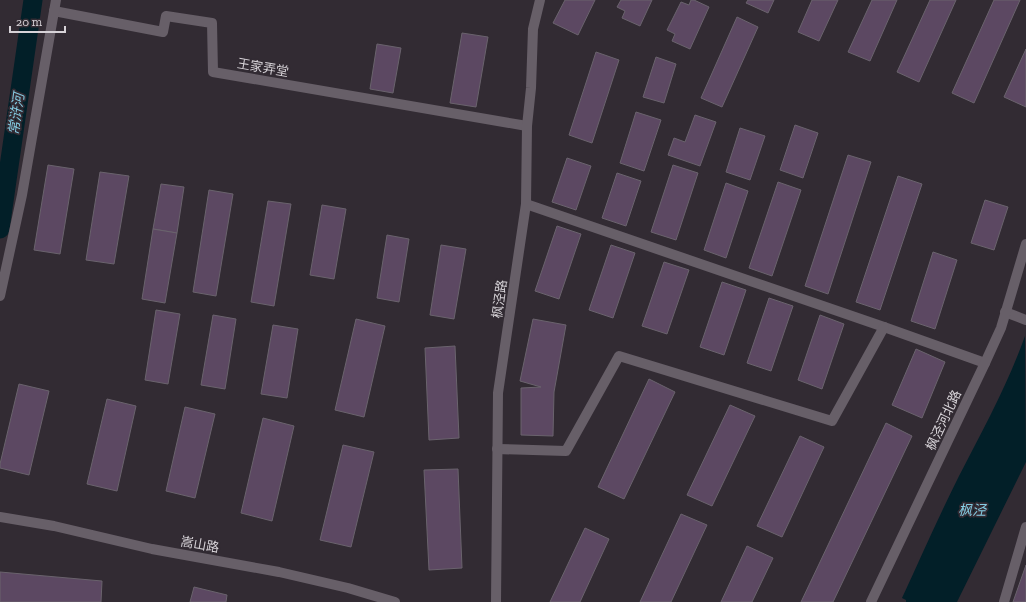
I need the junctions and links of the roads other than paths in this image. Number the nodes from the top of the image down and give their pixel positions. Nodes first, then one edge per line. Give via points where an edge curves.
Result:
1 (56, 0) edge
2 (540, 0) edge
3 (54, 11) junction
4 (527, 126) junction
5 (526, 204) junction
6 (1026, 244) edge
7 (0, 296) edge
8 (1005, 312) junction
9 (1026, 320) edge
10 (884, 327) junction
11 (985, 363) junction
12 (497, 449) junction
13 (0, 517) edge
14 (1026, 527) edge
15 (395, 602) edge
16 (496, 602) edge
17 (871, 602) edge
18 (1004, 602) edge

1 - 3 street
2 - 4 street, 枫泾路 via 533,29
3 - 4 street, 王家弄堂 via 163,32 166,16 212,23 213,72
3 - 7 street via 22,195
4 - 5 street, 枫泾路
5 - 10 street
5 - 12 street, 枫泾路 via 498,393
6 - 8 street, 枫泾河北路
8 - 9 street
8 - 11 street, 枫泾河北路
10 - 11 street
10 - 12 street via 832,421 619,356 566,451
11 - 17 street, 枫泾河北路
12 - 16 street, 枫泾路
13 - 15 street, 嵩山路 via 279,572
14 - 18 street

